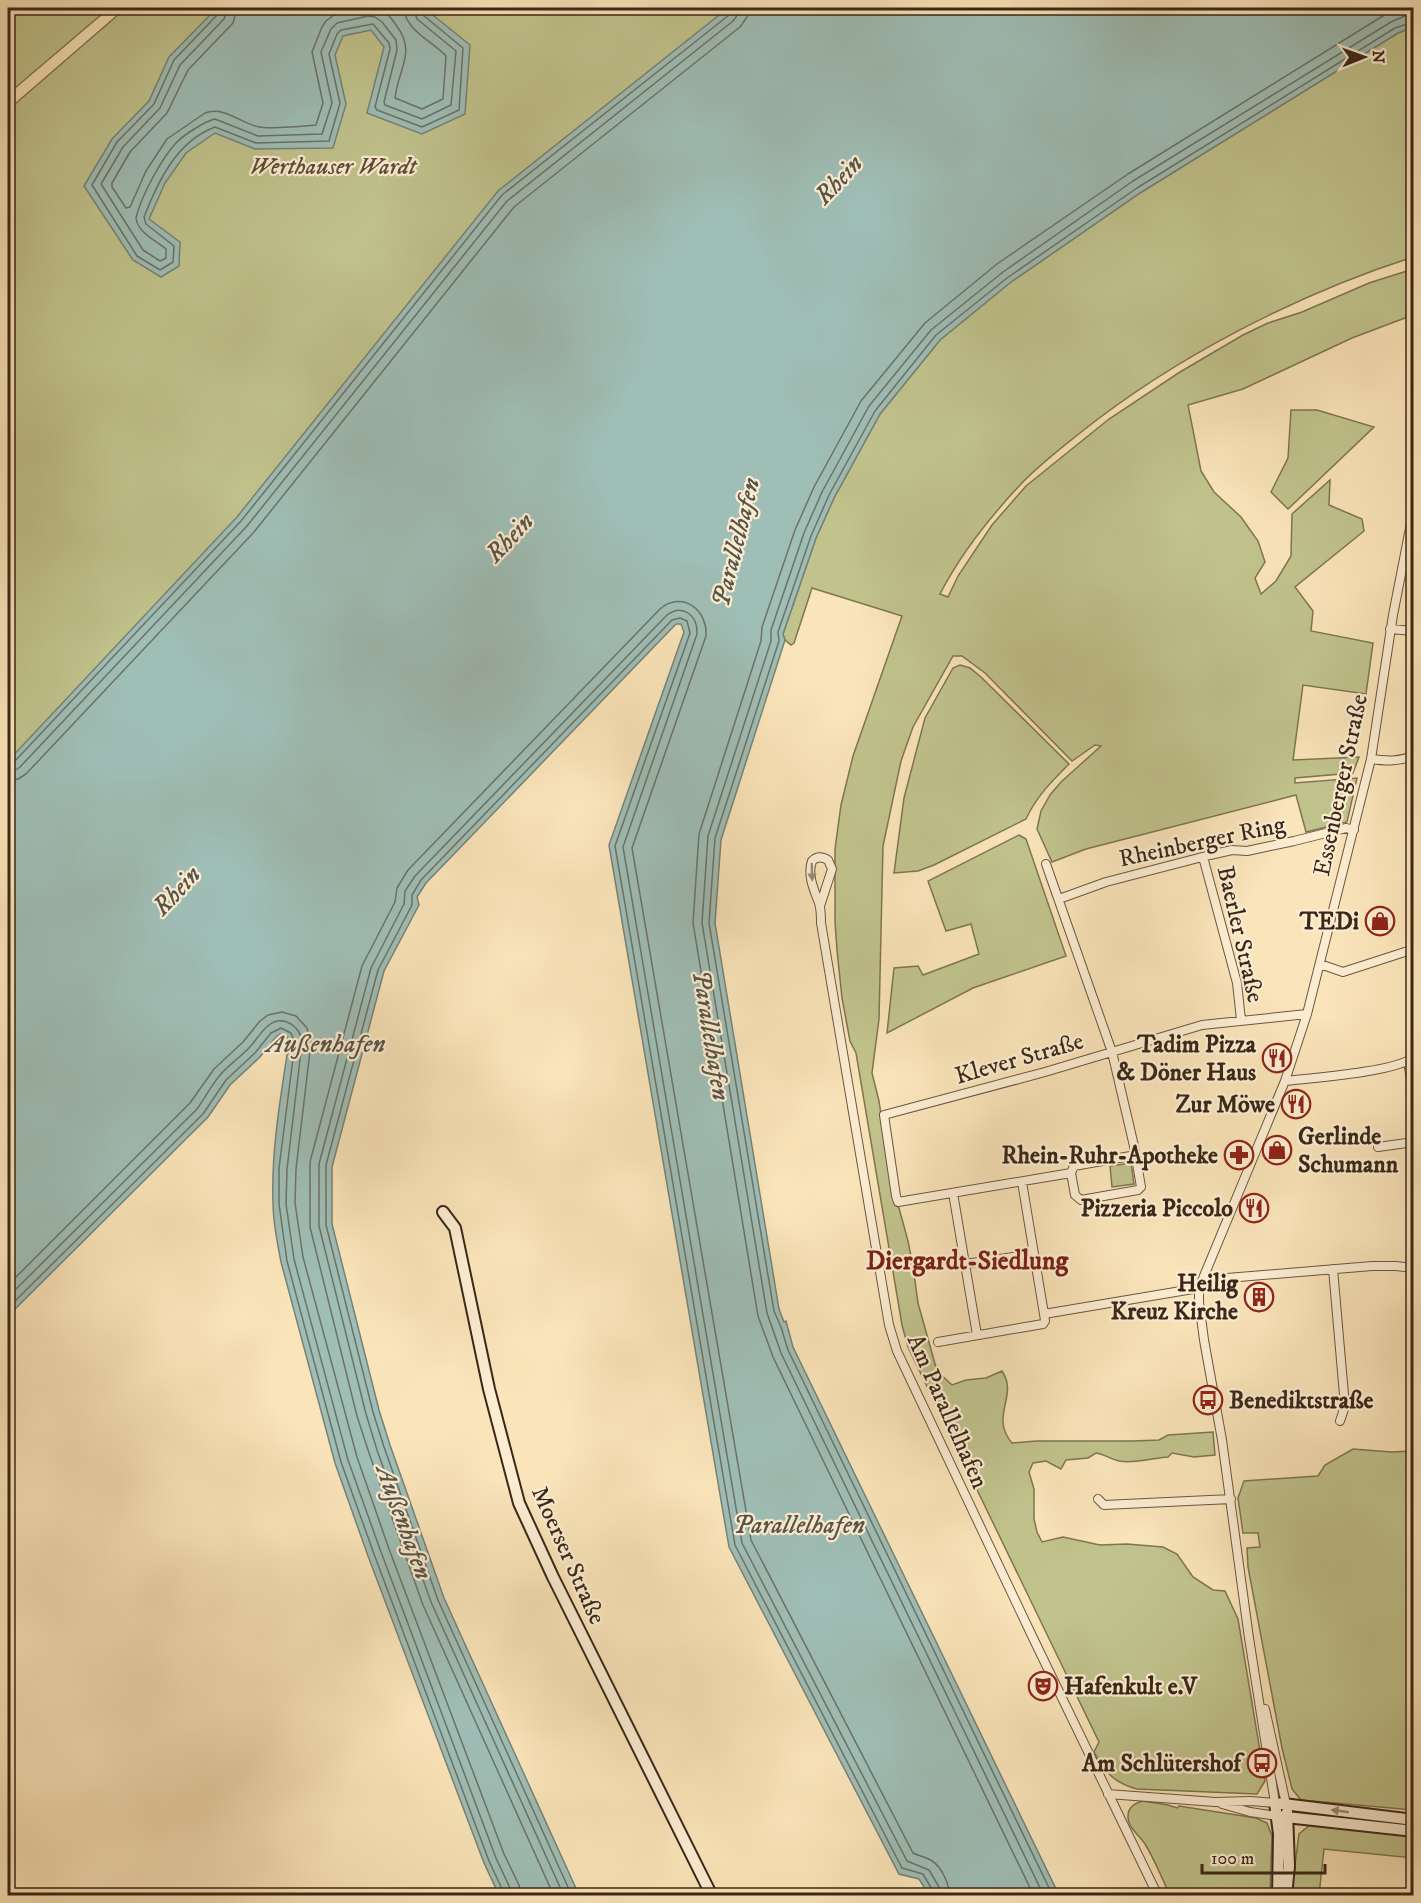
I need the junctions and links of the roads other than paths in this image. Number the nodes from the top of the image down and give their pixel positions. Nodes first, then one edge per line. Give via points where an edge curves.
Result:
1 (1413, 508) edge
2 (1390, 628) junction
3 (1413, 631) edge
4 (1413, 755) edge
5 (1371, 759) junction
6 (1354, 830) junction
7 (1203, 857) junction
8 (1046, 864) dead end
9 (1059, 899) junction
10 (820, 906) junction
11 (1413, 949) edge
12 (1320, 964) junction
13 (1307, 1014) junction
14 (1241, 1020) junction
15 (1112, 1052) junction
16 (1411, 1059) edge
17 (1285, 1081) junction
18 (1413, 1098) edge
19 (1413, 1142) edge
20 (1378, 1147) dead end
21 (1136, 1155) junction
22 (1071, 1173) junction
23 (1022, 1182) junction
24 (953, 1193) junction
25 (443, 1212) dead end
26 (1034, 1254) junction
27 (965, 1264) junction
28 (1413, 1268) edge
29 (1333, 1269) junction
30 (1204, 1276) junction
31 (1199, 1288) junction
32 (1044, 1314) junction
33 (977, 1335) junction
34 (938, 1342) dead end
35 (1340, 1421) dead end
36 (1098, 1499) dead end
37 (1231, 1499) junction
38 (1108, 1794) junction
39 (1215, 1802) junction
40 (1281, 1804) junction
41 (1283, 1816) junction
42 (1413, 1820) edge
43 (1413, 1831) edge
44 (712, 1896) edge
45 (1158, 1896) edge
46 (1278, 1896) edge
47 (1286, 1896) edge

1 - 2 street, Essenberger Straße
2 - 3 street
2 - 5 street, Essenberger Straße
4 - 5 street via 1405,759
5 - 6 street, Essenberger Straße
6 - 7 street, Rheinberger Ring via 1346,828
6 - 12 street, Essenberger Straße
7 - 9 street, Rheinberger Ring via 1106,882
7 - 14 street, Baerler Straße via 1237,983
8 - 9 street
9 - 15 street
10 -> 10 street, Am Parallelhafen via 832,869 828,860 820,857 811,865
10 - 38 street, Am Parallelhafen via 889,1325 897,1351
11 - 12 street via 1343,972
12 - 13 street, Essenberger Straße
13 - 14 street, Klever Straße
13 - 17 street, Essenberger Straße
14 - 15 street, Klever Straße via 1202,1025
15 - 21 street
15 - 24 street, Klever Straße via 884,1115 898,1202
16 - 17 street via 1356,1072
16 - 18 street
17 - 30 street, Essenberger Straße
19 - 20 street
21 - 22 street via 1074,1166
21 - 22 street via 1141,1183 1138,1190 1081,1200 1075,1195
22 - 23 street
23 - 24 street
23 - 26 street
24 - 27 street
25 - 44 street, Moerser Straße via 455,1228 489,1389 519,1503
26 - 27 street
26 - 32 street
27 - 33 street
28 - 29 street
29 - 30 street via 1227,1278
29 - 35 street via 1345,1406
30 - 31 street, Essenberger Straße
31 - 32 street
31 - 37 street, Essenberger Straße via 1203,1340
32 - 33 street via 1043,1324
33 - 34 street
36 - 37 street via 1104,1505
37 - 40 street, Essenberger Straße via 1256,1679
38 - 39 street
38 - 45 street, Am Parallelhafen
39 - 40 street
39 - 41 street
40 - 41 street, Essenberger Straße
42 -> 40 street
41 - 43 street
41 - 46 street, Essenberger Straße
41 - 47 street, Essenberger Straße via 1289,1866

